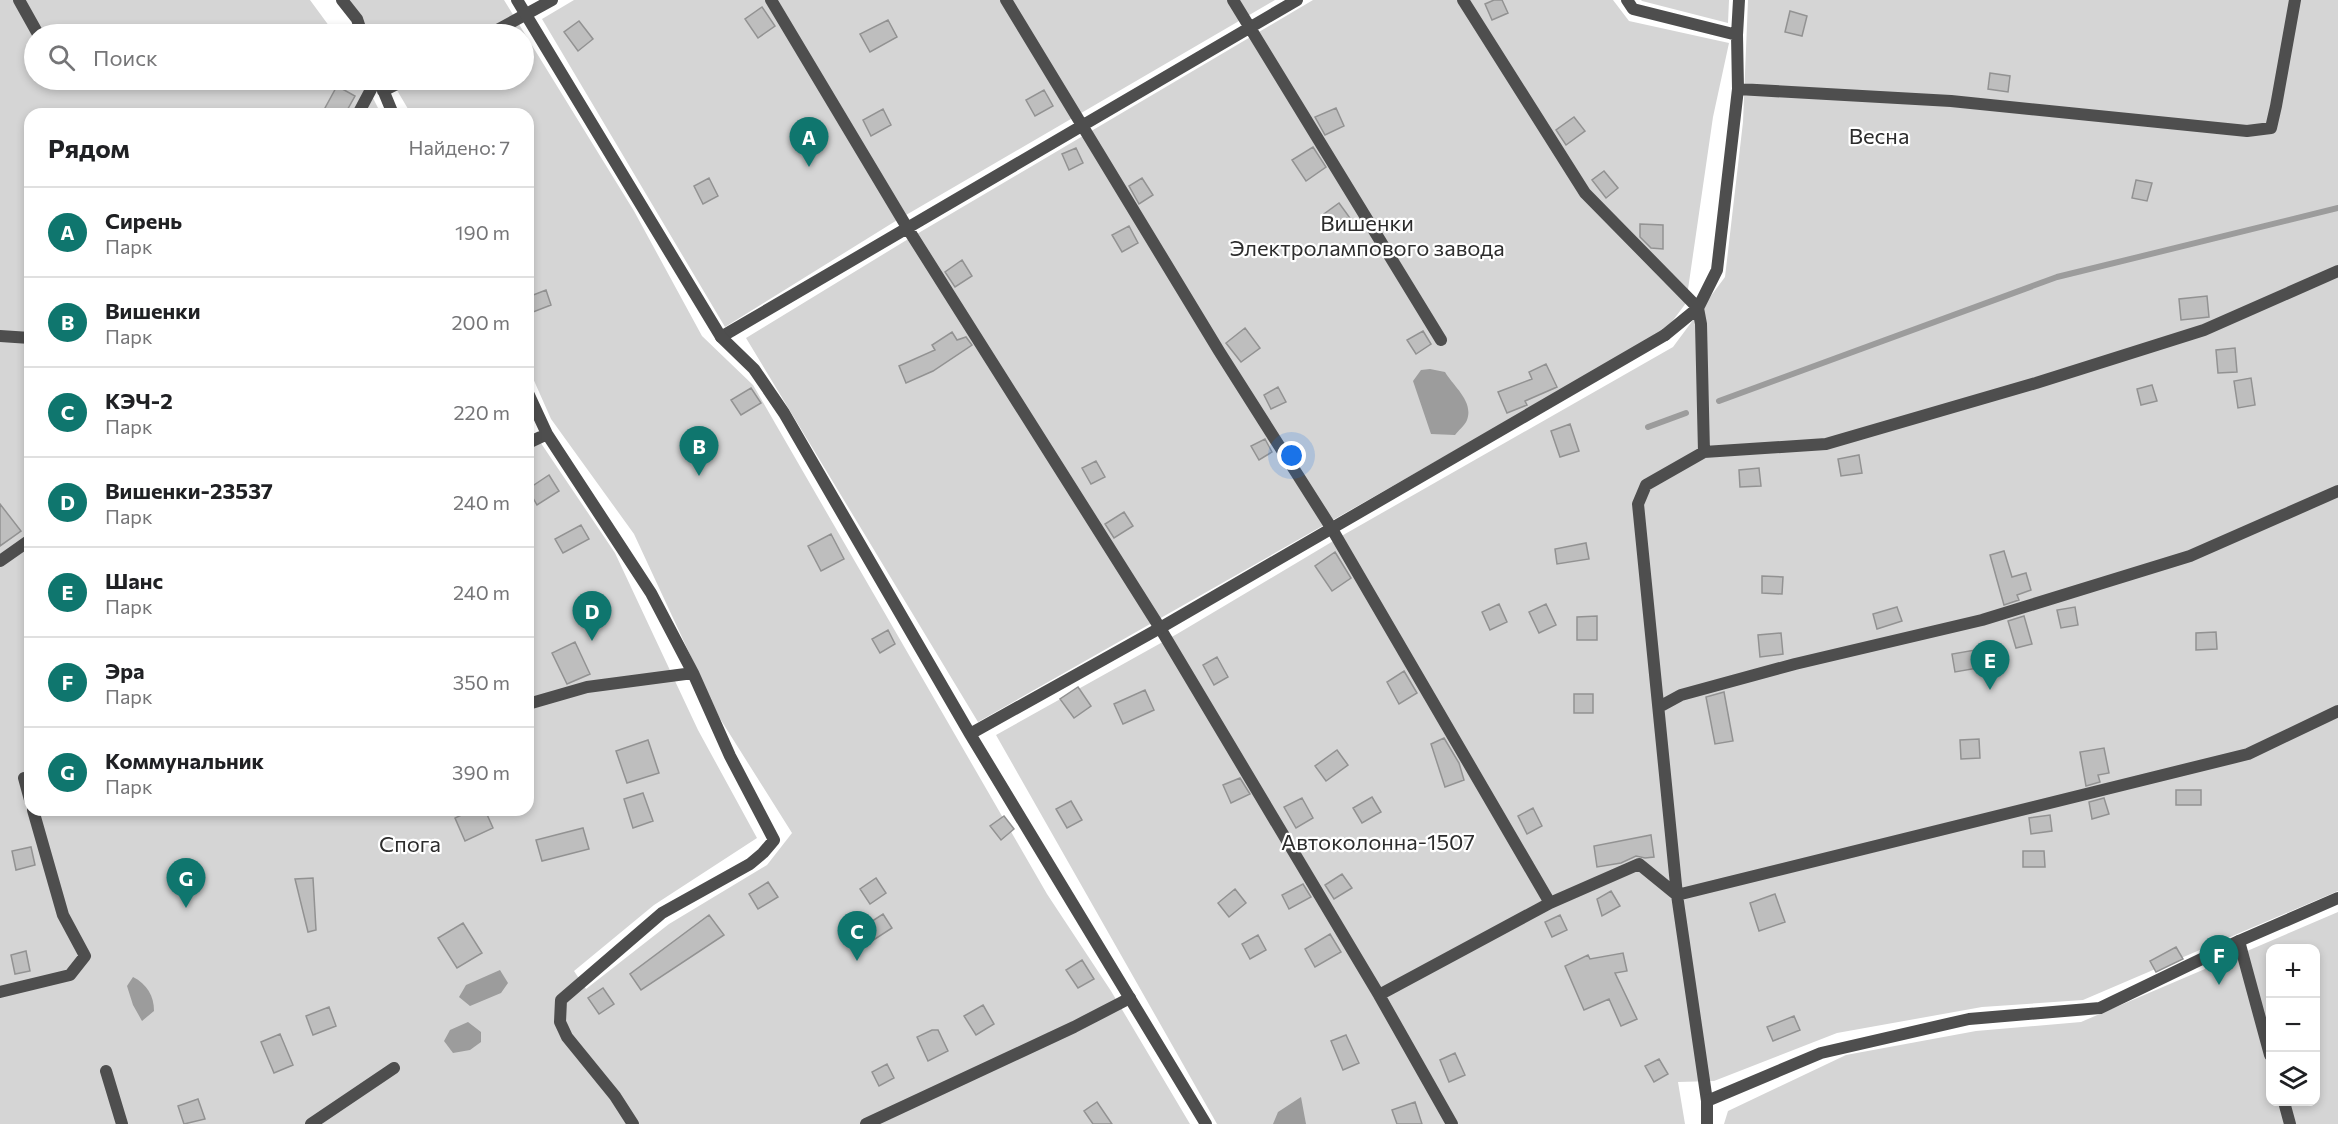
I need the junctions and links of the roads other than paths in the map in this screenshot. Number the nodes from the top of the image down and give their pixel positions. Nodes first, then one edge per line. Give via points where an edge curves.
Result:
1 (19, 0) edge
2 (342, 0) edge
3 (517, 0) edge
4 (552, 0) edge
5 (771, 0) edge
6 (1006, 0) edge
7 (1233, 0) edge
8 (1297, 0) edge
9 (1463, 0) edge
10 (1627, 0) edge
11 (1739, 0) edge
12 (2295, 0) edge
13 (526, 15) junction
14 (32, 24) edge
15 (359, 24) edge
16 (509, 24) edge
17 (531, 24) edge
18 (534, 28) edge
19 (1250, 28) junction
20 (1737, 35) junction
21 (1738, 89) junction
22 (374, 90) edge
23 (382, 90) edge
24 (362, 108) edge
25 (390, 108) edge
26 (1083, 126) junction
27 (908, 229) junction
28 (2338, 271) edge
29 (1698, 308) junction
30 (0, 336) edge
31 (721, 337) junction
32 (24, 338) edge
33 (1441, 340) dead end
34 (534, 406) edge
35 (547, 434) junction
36 (534, 440) edge
37 (1704, 452) junction
38 (2338, 491) edge
39 (1332, 529) junction
40 (24, 544) edge
41 (0, 561) edge
42 (1160, 628) junction
43 (693, 673) junction
44 (534, 702) edge
45 (1659, 706) junction
46 (2338, 711) edge
47 (970, 734) junction
48 (35, 816) edge
49 (1677, 895) junction
50 (2338, 898) edge
51 (1550, 903) junction
52 (2239, 941) junction
53 (0, 992) edge
54 (1379, 995) junction
55 (1130, 998) junction
56 (2270, 1052) edge
57 (394, 1068) dead end
58 (106, 1071) dead end
59 (1707, 1101) junction
60 (2285, 1106) edge
61 (122, 1124) edge
62 (310, 1124) edge
63 (633, 1124) edge
64 (866, 1124) edge
65 (1206, 1124) edge
66 (1452, 1124) edge
67 (1707, 1124) edge
68 (2290, 1124) edge

1 - 14 street
2 - 15 street
3 - 13 street
4 - 13 street
5 - 27 street
6 - 26 street
7 - 19 street
8 - 19 street
9 - 29 street via 1585,193
10 - 20 street via 1633,9
11 - 20 street
12 - 21 street via 2271,128 2247,131 1951,101
13 - 16 street
13 - 17 street
18 - 31 street
19 - 26 street
19 - 33 street
20 - 21 street
21 - 29 street via 1718,270
22 - 24 street
23 - 25 street
26 - 27 street
26 - 39 street
27 - 31 street
27 - 42 street
28 - 37 street via 2204,330 1826,444
29 - 37 street
29 - 39 street via 1665,335
30 - 32 street
31 - 47 street via 754,369 784,413
34 - 35 street
35 - 36 street
35 - 43 street via 651,593
37 - 45 street via 1646,485 1638,504
38 - 45 street via 2190,556 1982,620 1795,664 1681,695
39 - 42 street
39 - 51 street
40 - 41 street
42 - 47 street
42 - 54 street
43 - 44 street via 587,687
43 - 63 street via 774,840 750,864 662,913 561,1000 560,1022 567,1037
45 - 49 street
46 - 49 street via 2248,754
47 - 55 street
48 - 53 street via 63,915 85,956 70,975
49 - 51 street via 1639,864
49 - 59 street
50 - 52 street
51 - 54 street
52 - 56 street
52 - 59 street via 2100,1008 1968,1019 1821,1053
54 - 66 street
55 - 64 street
55 - 65 street
57 - 62 street
58 - 61 street
59 - 67 street
60 - 68 street

